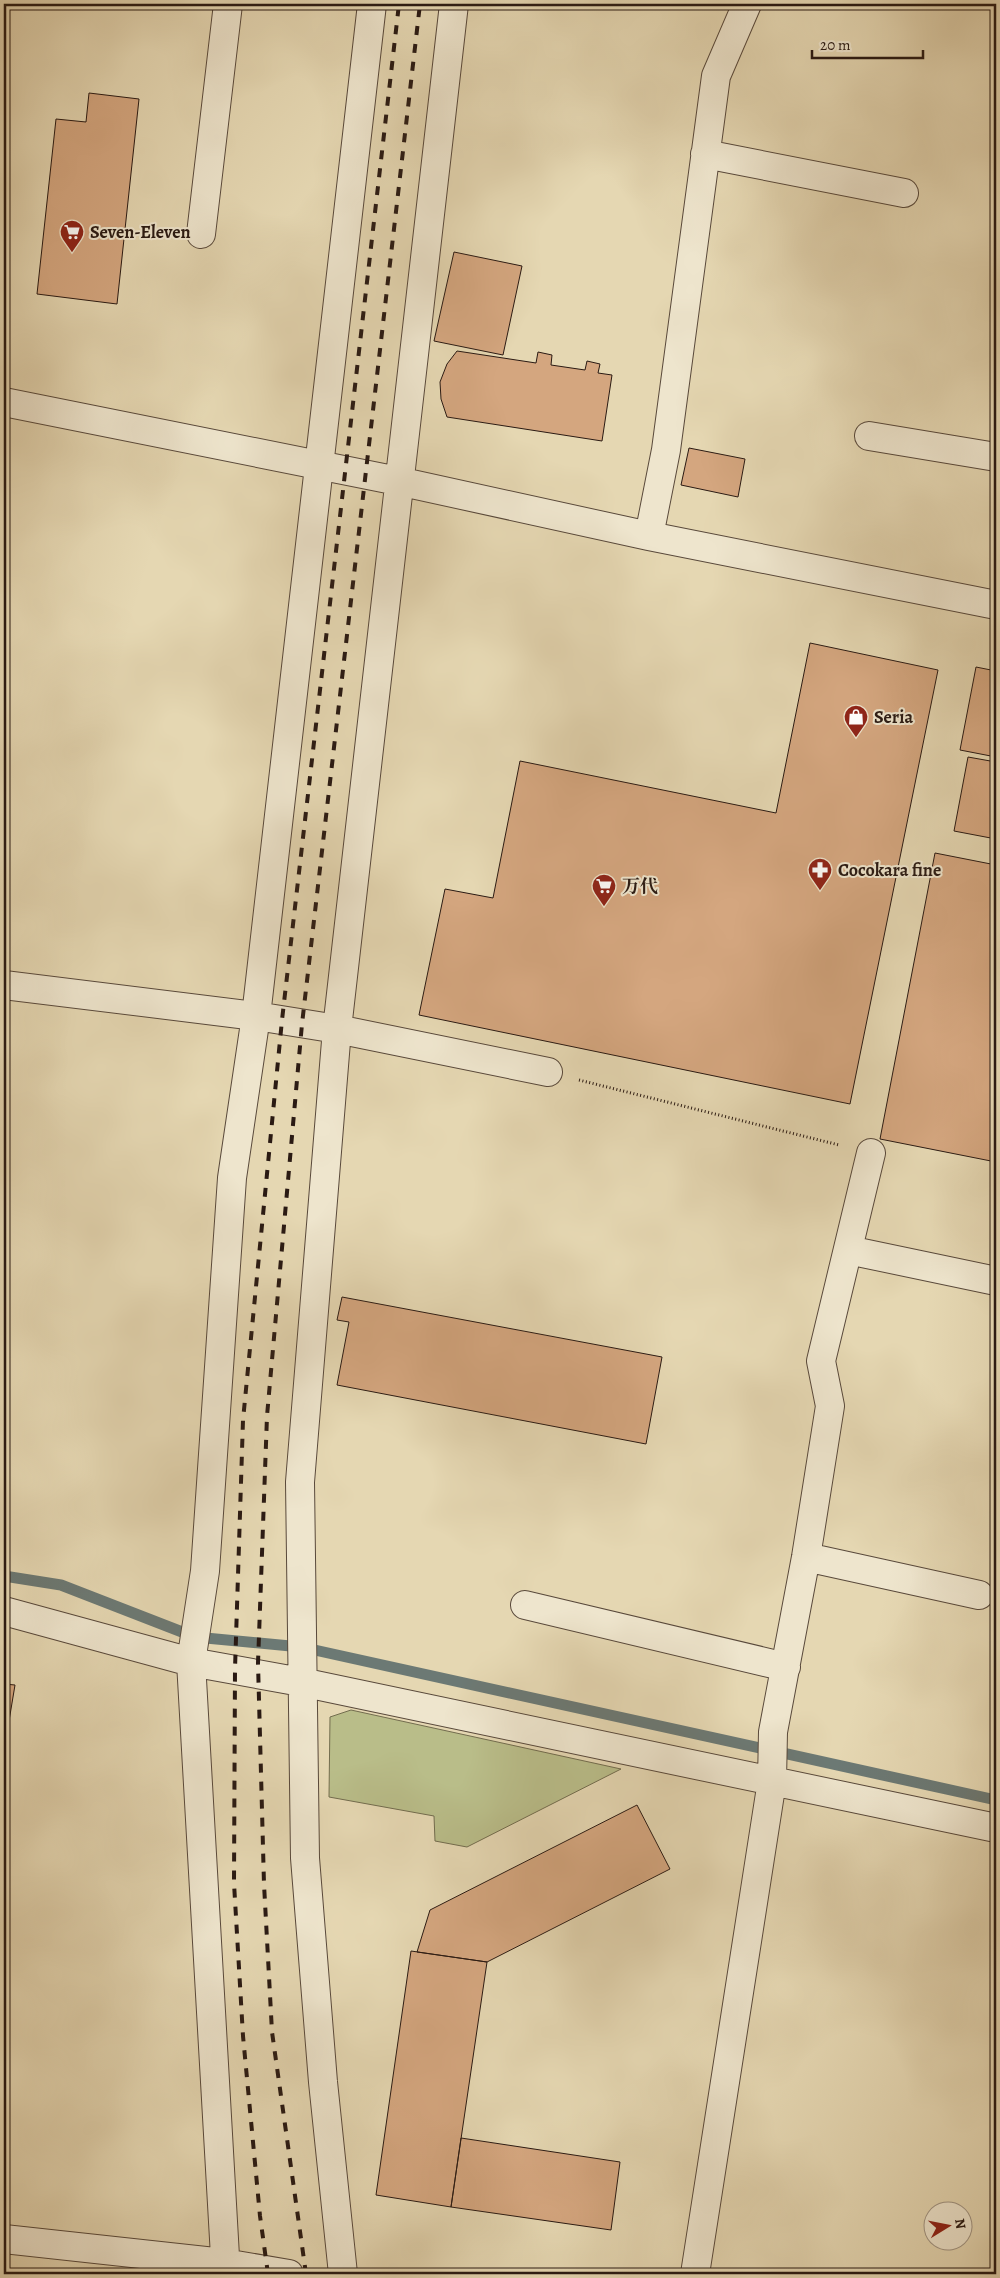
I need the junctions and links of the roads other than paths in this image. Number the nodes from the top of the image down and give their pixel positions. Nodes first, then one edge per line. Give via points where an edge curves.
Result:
1 (228, 4) edge
2 (372, 4) edge
3 (454, 4) edge
4 (747, 4) edge
5 (705, 154) junction
6 (904, 193) dead end
7 (201, 234) dead end
8 (4, 402) edge
9 (869, 436) dead end
10 (996, 457) edge
11 (319, 466) junction
12 (398, 480) junction
13 (649, 536) junction
14 (996, 603) edge
15 (4, 985) edge
16 (256, 1016) junction
17 (337, 1029) junction
18 (548, 1072) road end
19 (872, 1153) road end
20 (848, 1250) junction
21 (996, 1281) edge
22 (806, 1557) junction
23 (979, 1595) dead end
24 (525, 1605) dead end
25 (4, 1611) edge
26 (191, 1662) junction
27 (786, 1667) junction
28 (301, 1682) junction
29 (772, 1781) junction
30 (996, 1828) edge
31 (4, 2239) edge
32 (223, 2270) edge
33 (289, 2274) edge
34 (343, 2274) edge
35 (695, 2274) edge

1 - 7 street
2 - 11 street
3 - 12 street
4 - 5 street via 716,76
5 - 6 street
5 - 13 street via 666,450
8 - 11 street
9 - 10 street
11 - 12 street
11 - 16 street
12 - 13 street
12 - 17 street
13 - 14 street
15 - 16 street
16 - 17 street
16 - 26 street via 232,1178 205,1571
17 - 18 street
17 - 28 street via 300,1482
19 - 20 street
20 - 21 street
20 - 22 street via 821,1361 830,1406
22 - 23 street
22 - 27 street
24 - 27 street
25 - 26 street
26 - 28 street
26 - 32 street
27 - 29 street via 774,1732
28 - 29 street
28 - 34 street via 305,1858
29 - 30 street
29 - 35 street
31 - 32 street
32 - 33 street

